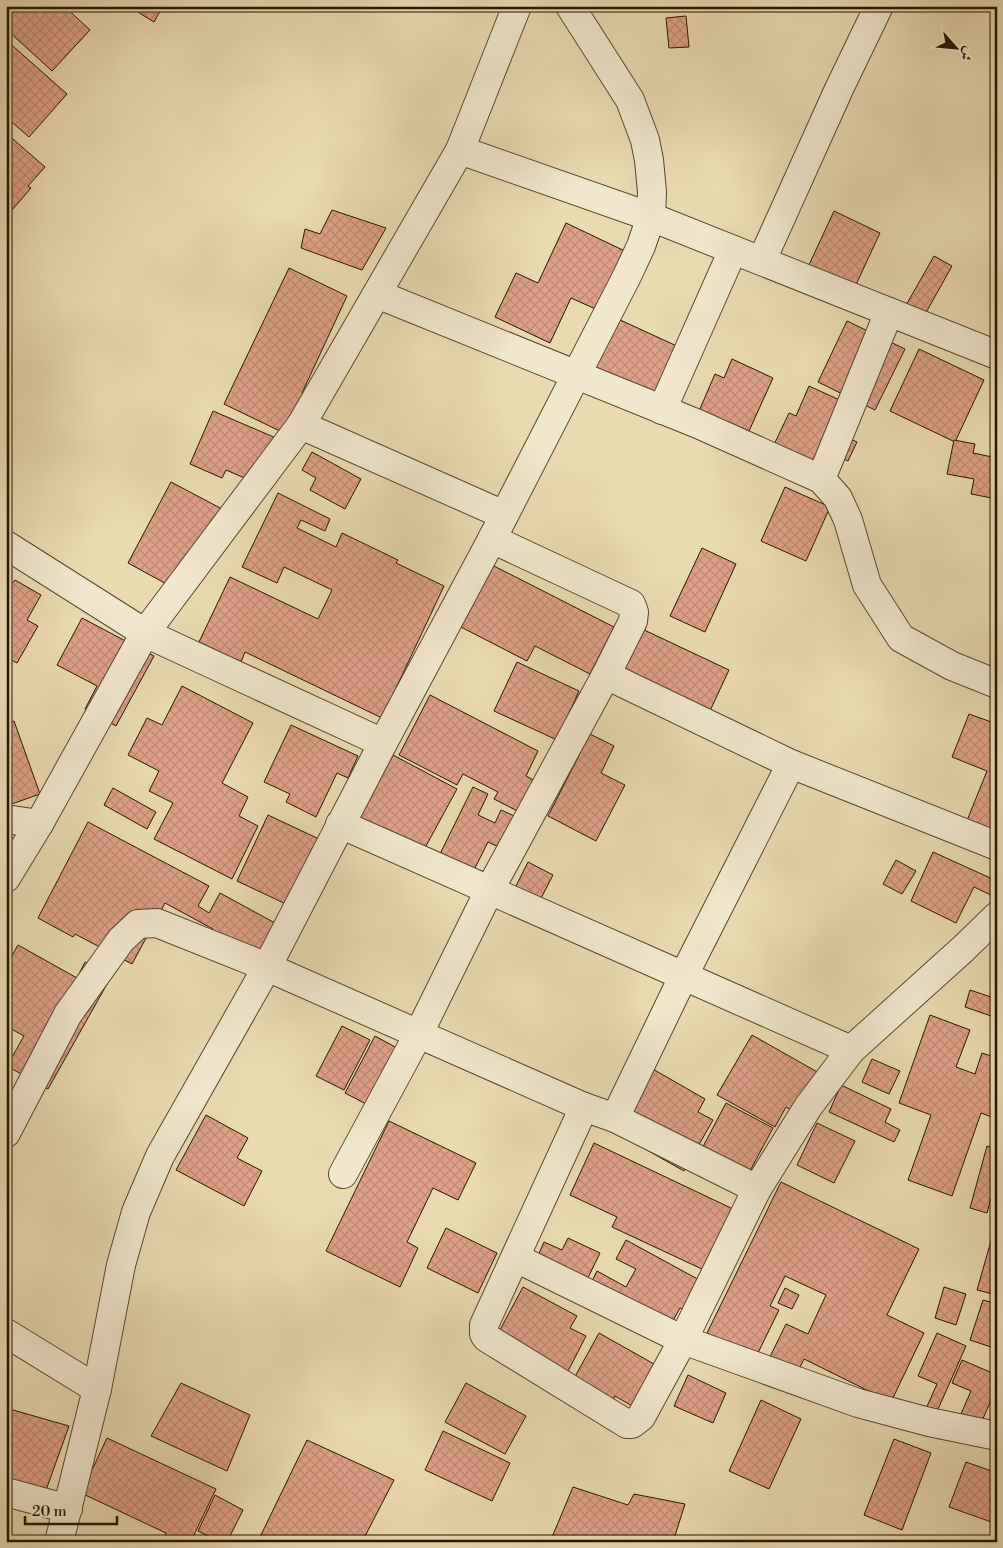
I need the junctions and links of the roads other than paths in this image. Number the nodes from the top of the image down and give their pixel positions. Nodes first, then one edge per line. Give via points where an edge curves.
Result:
1 (517, 6) edge
2 (570, 6) edge
3 (879, 6) edge
4 (460, 150) junction
5 (651, 217) junction
6 (733, 250) junction
7 (762, 260) junction
8 (377, 294) junction
9 (889, 312) junction
10 (997, 355) edge
11 (576, 375) junction
12 (662, 410) junction
13 (301, 425) junction
14 (821, 479) junction
15 (498, 527) junction
16 (6, 545) edge
17 (145, 633) junction
18 (606, 676) junction
19 (997, 684) edge
20 (382, 743) junction
21 (792, 764) junction
22 (6, 819) edge
23 (39, 824) junction
24 (340, 824) junction
25 (997, 846) edge
26 (6, 878) edge
27 (489, 891) junction
28 (997, 916) edge
29 (267, 967) junction
30 (684, 975) junction
31 (419, 1033) junction
32 (851, 1050) junction
33 (584, 1107) junction
34 (614, 1118) junction
35 (6, 1133) edge
36 (343, 1174) dead end
37 (757, 1189) junction
38 (516, 1258) junction
39 (6, 1333) edge
40 (683, 1340) junction
41 (97, 1389) junction
42 (997, 1436) edge
43 (6, 1492) edge
44 (68, 1510) junction
45 (59, 1542) edge

1 - 4 street
2 - 5 street via 630,100 650,160
3 - 7 street
4 - 5 street
4 - 8 street
5 - 6 street
5 - 11 street via 642,246
6 - 7 street
6 - 12 street
7 - 9 street
8 - 11 street
8 - 13 street
9 - 10 street
9 - 14 street
11 - 12 street
11 - 15 street
12 - 14 street
13 - 15 street
13 - 17 street
14 - 19 street via 838,498 848,520 867,585 901,638 952,666
15 - 18 street via 631,604 633,621
15 - 20 street
16 - 17 street
17 - 20 street
17 - 23 street
18 - 21 street
18 - 27 street
20 - 24 street
21 - 25 street
21 - 30 street
22 - 23 street
23 - 26 street
24 - 27 street
24 - 29 street
27 - 30 street
27 - 31 street
28 - 32 street
29 - 31 street
29 - 35 street via 164,926 138,924 121,940 68,1014
29 - 41 street via 160,1156 136,1212 121,1265
30 - 32 street
30 - 34 street
31 - 33 street
31 - 36 street
32 - 37 street via 808,1107
33 - 34 street
33 - 38 street
34 - 37 street
37 - 40 street
38 - 40 street
38 - 40 street via 484,1325 486,1337 627,1424 641,1417
39 - 41 street
40 - 42 street via 858,1403
41 - 44 street
43 - 44 street
44 - 45 street

